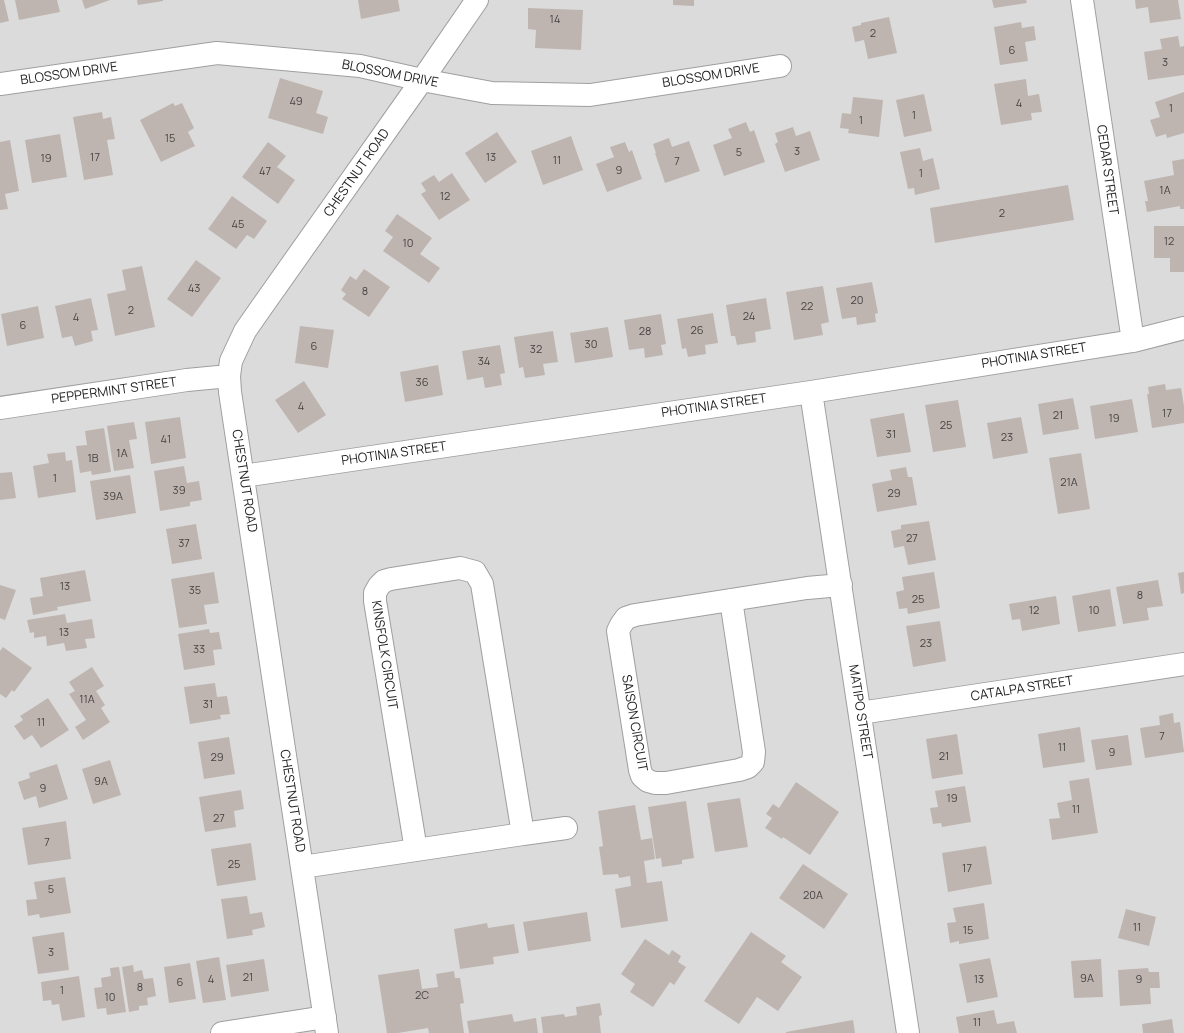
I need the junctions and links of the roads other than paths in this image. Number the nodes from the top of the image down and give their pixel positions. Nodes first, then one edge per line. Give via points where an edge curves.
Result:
1 (477, 0) edge
2 (1082, 0) edge
3 (780, 66) dead end
4 (422, 80) junction
5 (0, 84) edge
6 (1184, 328) edge
7 (1133, 341) junction
8 (229, 376) junction
9 (811, 392) junction
10 (0, 408) edge
11 (243, 476) junction
12 (841, 585) junction
13 (731, 600) junction
14 (1184, 664) edge
15 (860, 713) junction
16 (566, 828) dead end
17 (523, 834) junction
18 (416, 850) junction
19 (302, 867) junction
20 (326, 1025) edge
21 (222, 1033) edge
22 (908, 1033) edge

1 - 4 street, CHESTNUT ROAD
2 - 7 street, CEDAR STREET
3 - 4 street, BLOSSOM DRIVE via 590,94 492,93
4 - 5 street, BLOSSOM DRIVE via 360,66 216,53
4 - 8 street, CHESTNUT ROAD via 245,331 231,361
6 - 7 street, PHOTINIA STREET
7 - 9 street, PHOTINIA STREET
8 - 10 street, PEPPERMINT STREET
8 - 11 street, CHESTNUT ROAD
9 - 11 street, PHOTINIA STREET
9 - 12 street, MATIPO STREET
11 - 19 street, CHESTNUT ROAD
12 - 13 street, SAISON CIRCUIT
12 - 15 street, MATIPO STREET
13 - 13 street, SAISON CIRCUIT via 635,615 626,618 618,631 640,770 648,781 666,783 739,770 753,762 754,752
14 - 15 street, CATALPA STREET
15 - 22 street, MATIPO STREET
16 - 17 street
17 - 18 street
17 - 18 street, KINSFOLK CIRCUIT via 482,584 475,572 460,568 390,579 379,586 375,593
18 - 19 street
19 - 20 street, CHESTNUT ROAD
20 - 21 street

